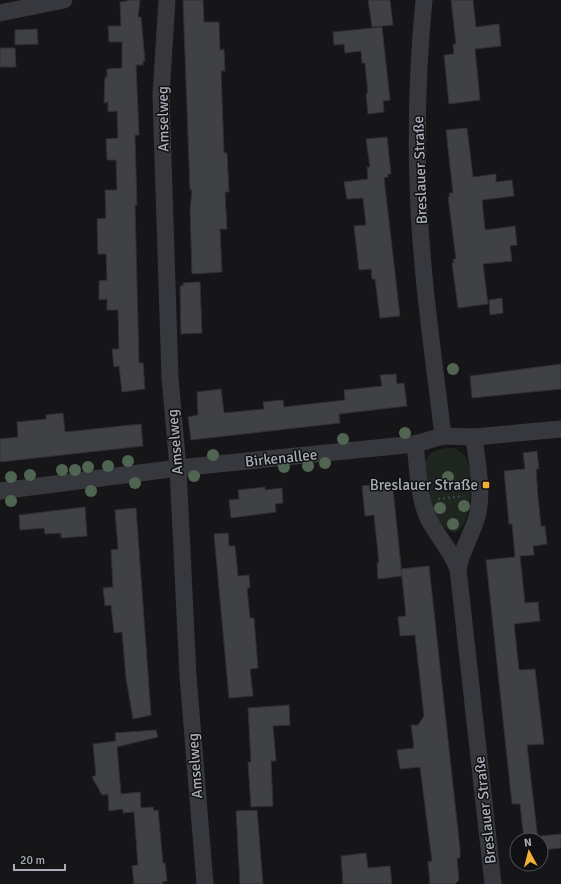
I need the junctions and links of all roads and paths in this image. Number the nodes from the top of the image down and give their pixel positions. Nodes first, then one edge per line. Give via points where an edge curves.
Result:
1 (64, 0) edge
2 (167, 0) edge
3 (424, 0) edge
4 (19, 4) edge
5 (0, 13) edge
6 (561, 429) edge
7 (443, 436) junction
8 (474, 438) junction
9 (415, 444) junction
10 (178, 468) junction
11 (0, 491) edge
12 (480, 494) junction
13 (422, 501) junction
14 (458, 569) junction
15 (204, 884) edge
16 (493, 884) edge

1 - 4 street
2 - 10 street, Amselweg via 161,95 170,378
3 - 7 street, Breslauer Straße via 418,76 418,183
4 - 5 street
6 - 8 street, Birkenallee
7 - 8 street, Birkenallee
7 - 9 street, Birkenallee
8 - 12 street, Breslauer Straße
9 - 10 street, Birkenallee
9 - 13 street, Breslauer Straße
10 - 11 street, Birkenallee
10 - 15 street, Amselweg via 188,676
12 - 13 path
12 - 14 street, Breslauer Straße via 476,522
13 - 14 street, Breslauer Straße via 429,519 452,554
14 - 16 street, Breslauer Straße

